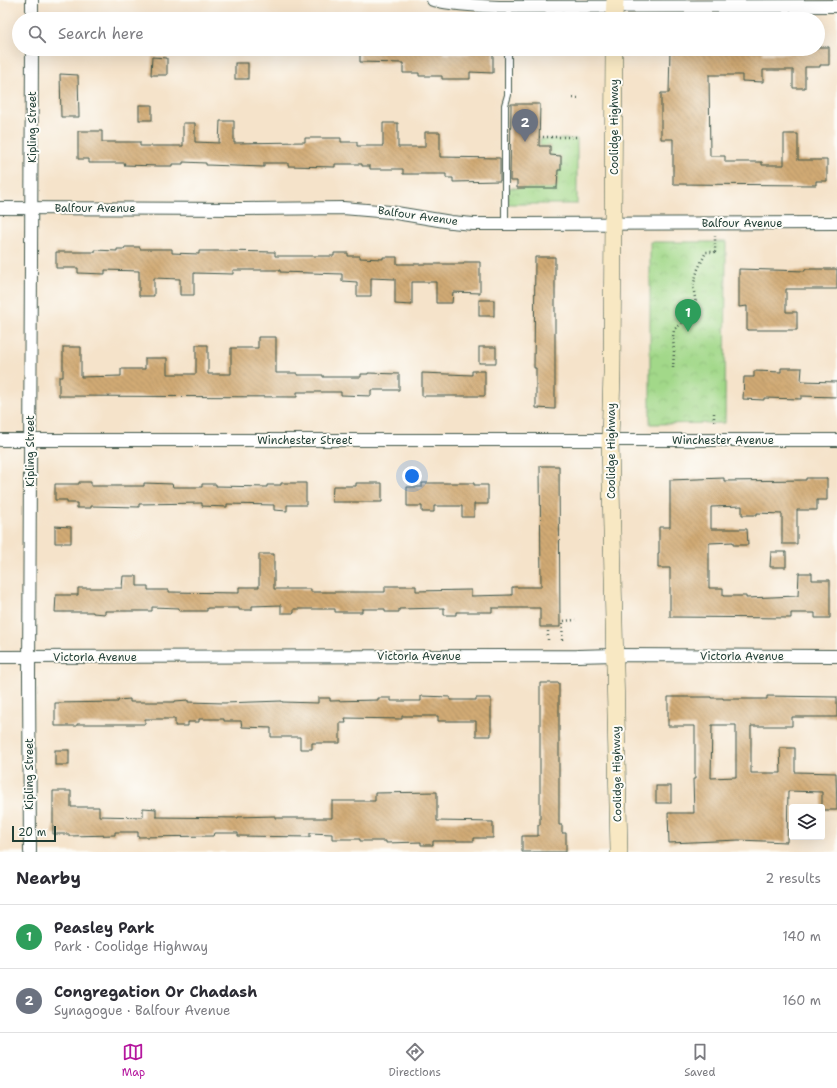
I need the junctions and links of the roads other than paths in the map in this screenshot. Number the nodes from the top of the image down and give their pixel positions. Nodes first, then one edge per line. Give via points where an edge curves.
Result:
1 (32, 0) edge
2 (433, 0) edge
3 (837, 6) edge
4 (614, 8) edge
5 (32, 12) edge
6 (503, 12) edge
7 (530, 12) edge
8 (32, 56) edge
9 (508, 56) edge
10 (614, 56) edge
11 (0, 208) edge
12 (32, 208) junction
13 (505, 223) junction
14 (837, 223) edge
15 (613, 224) junction
16 (0, 440) edge
17 (30, 440) junction
18 (610, 440) junction
19 (837, 440) edge
20 (615, 655) junction
21 (837, 656) edge
22 (0, 657) edge
23 (29, 657) junction
24 (30, 852) edge
25 (619, 852) edge

1 - 5 street
2 - 6 street
3 - 4 street
4 - 7 street
8 - 12 street, Kipling Street
9 - 13 lane
10 - 15 main road, Coolidge Highway
11 - 12 street, Balfour Avenue
12 - 13 street, Balfour Avenue via 343,208 390,212 451,222
12 - 17 street, Kipling Street
13 - 15 street, Balfour Avenue
14 - 15 street, Balfour Avenue
15 - 18 main road, Coolidge Highway
16 - 17 street, Winchester Street
17 - 18 street, Winchester Street
17 - 23 street, Kipling Street
18 - 19 street, Winchester Avenue
18 - 20 main road, Coolidge Highway
20 - 21 street, Victoria Avenue
20 - 23 street, Victoria Avenue
20 - 25 main road, Coolidge Highway
22 - 23 street, Victoria Avenue
23 - 24 street, Kipling Street

